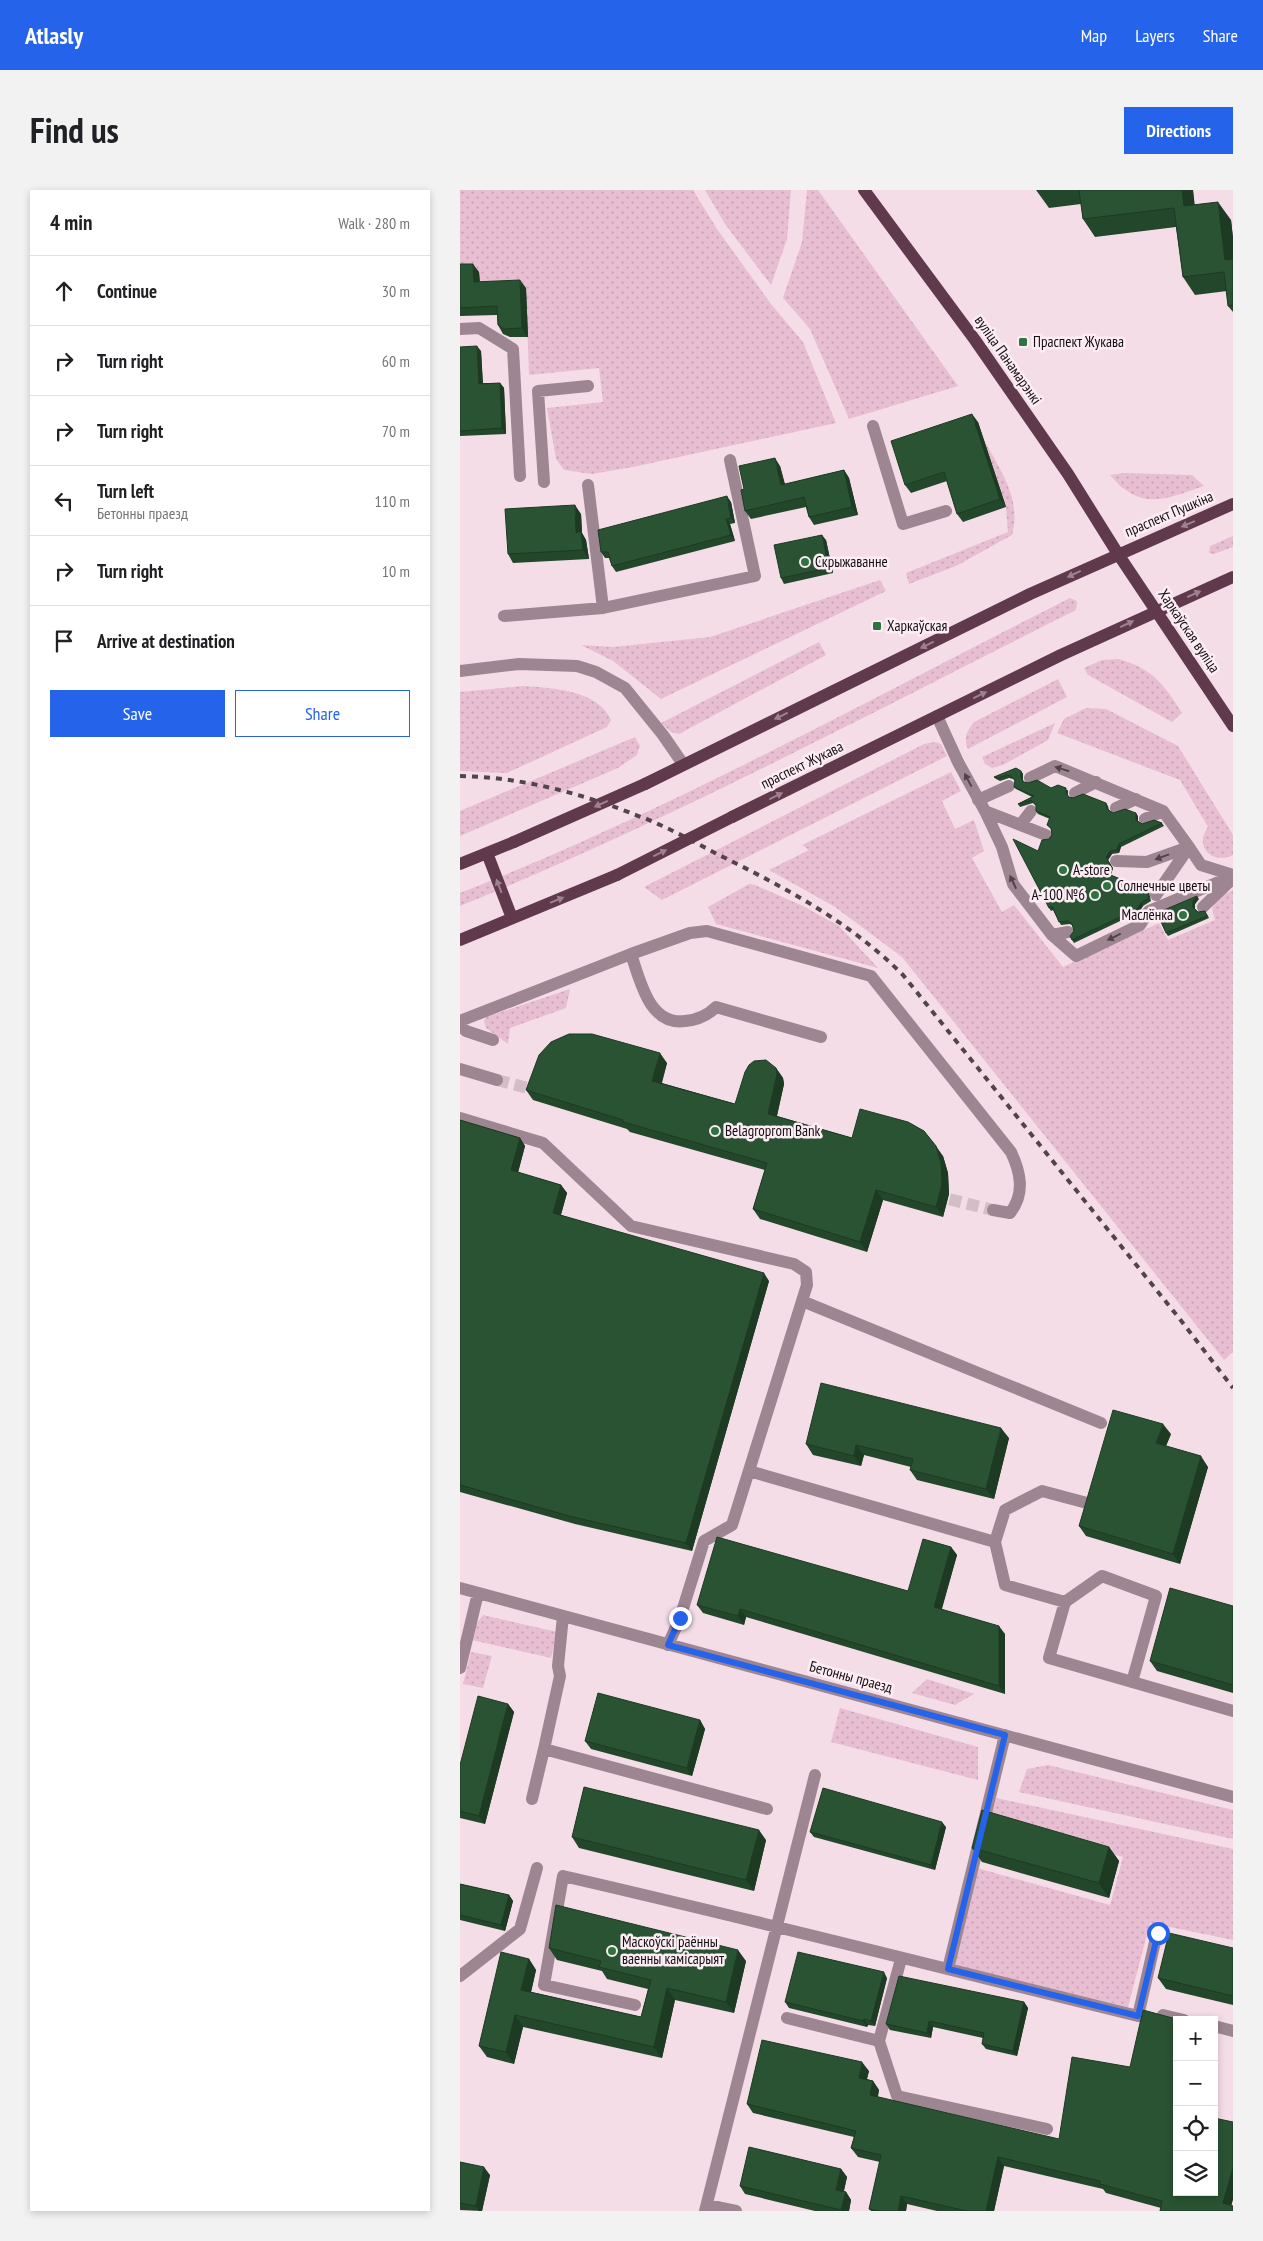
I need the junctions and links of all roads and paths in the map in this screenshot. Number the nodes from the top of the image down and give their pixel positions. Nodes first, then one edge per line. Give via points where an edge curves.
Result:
1 (864, 190) edge
2 (460, 329) edge
3 (588, 386) dead end
4 (873, 426) dead end
5 (730, 460) dead end
6 (520, 476) dead end
7 (544, 482) dead end
8 (588, 485) dead end
9 (1233, 504) edge
10 (946, 511) dead end
11 (1118, 554) junction
12 (1233, 577) edge
13 (603, 608) junction
14 (1155, 611) junction
15 (504, 616) dead end
16 (460, 671) edge
17 (937, 716) junction
18 (1233, 726) edge
19 (683, 764) junction
20 (1030, 778) dead end
21 (1096, 782) junction
22 (1009, 786) dead end
23 (1075, 793) dead end
24 (1136, 799) junction
25 (978, 800) junction
26 (1116, 808) dead end
27 (985, 811) junction
28 (1032, 811) dead end
29 (1163, 811) junction
30 (1145, 819) dead end
31 (1021, 824) junction
32 (1046, 835) dead end
33 (1189, 847) junction
34 (487, 853) junction
35 (1116, 861) dead end
36 (460, 864) edge
37 (1233, 876) edge
38 (1156, 895) dead end
39 (1203, 907) dead end
40 (512, 918) junction
41 (1068, 932) dead end
42 (1052, 935) junction
43 (460, 940) edge
44 (631, 954) junction
45 (460, 1021) edge
46 (460, 1025) edge
47 (821, 1037) dead end
48 (493, 1040) dead end
49 (460, 1069) edge
50 (497, 1080) tunnel mouth
51 (460, 1118) edge
52 (993, 1210) tunnel mouth
53 (802, 1302) junction
54 (1102, 1423) dead end
55 (749, 1471) junction
56 (1086, 1503) edge
57 (995, 1542) junction
58 (460, 1588) edge
59 (478, 1593) junction
60 (1065, 1602) junction
61 (563, 1616) junction
62 (668, 1645) junction
63 (460, 1668) edge
64 (1132, 1682) junction
65 (1233, 1711) edge
66 (1005, 1735) junction
67 (544, 1749) junction
68 (816, 1775) dead end
69 (1233, 1797) edge
70 (532, 1799) dead end
71 (767, 1809) dead end
72 (536, 1868) dead end
73 (779, 1926) junction
74 (1158, 1933) dead end
75 (901, 1958) junction
76 (948, 1969) junction
77 (460, 1976) edge
78 (635, 2005) dead end
79 (1163, 2015) edge
80 (1173, 2017) edge
81 (787, 2018) dead end
82 (1218, 2027) edge
83 (1233, 2031) edge
84 (878, 2041) junction
85 (1047, 2129) dead end
86 (706, 2208) edge
87 (736, 2211) edge

1 - 11 main road, вуліца Панамарэнкі via 1059,460
2 - 6 street via 479,328 512,349
3 - 7 street via 538,391
4 - 10 street via 903,524
5 - 13 street via 755,576
8 - 13 street
9 -> 11 main road, праспект Пушкіна
11 - 14 main road, Харкаўская вуліца
11 -> 19 main road
14 -> 12 main road
13 - 15 street
17 -> 14 main road, праспект Жукава
14 - 18 main road, Харкаўская вуліца
16 - 19 street via 528,664 577,666 596,672 624,688 664,735
25 -> 17 street
40 -> 17 main road, праспект Жукава, bridge via 617,875
19 -> 34 main road, bridge
21 -> 20 street via 1055,766
21 - 23 street
21 - 24 street
22 - 25 street
24 - 26 street
24 - 29 street
25 - 27 street
27 - 31 street
42 -> 27 street via 1012,884 1002,847
28 - 31 street
29 - 30 street
29 - 33 street
31 - 32 street
33 -> 35 street via 1147,862
33 - 37 street via 1201,865
33 - 38 street
34 - 36 main road
40 -> 34 main road
37 - 39 street
37 -> 42 street via 1149,911 1140,925 1076,956
40 - 43 main road, праспект Жукава
41 - 42 street
44 - 45 street
44 - 47 street via 651,1006 672,1021 702,1018 716,1007
44 - 52 street via 690,933 707,931 871,976 1011,1152 1021,1181 1017,1204 1010,1212
46 - 48 street via 466,1031
49 - 50 street
51 - 53 street via 543,1143 631,1226 794,1264 806,1272 807,1285
53 - 54 street
53 - 55 street
55 - 57 street
55 - 62 street via 732,1525 704,1541 680,1618
56 - 57 street via 1042,1491 1005,1510
57 - 60 street via 1005,1585
58 - 59 street, Бетонны праезд
59 - 61 street, Бетонны праезд
59 - 63 street
60 - 64 street via 1050,1658
60 - 64 street via 1102,1576 1156,1596
61 - 62 street, Бетонны праезд
61 - 67 street via 560,1676
62 - 66 street, Бетонны праезд
64 - 65 street
66 - 69 street, Бетонны праезд
66 - 76 street
67 - 70 street
67 - 71 street
68 - 73 street
72 - 77 street via 520,1929
73 - 75 street
73 - 78 street via 563,1876 544,1985
73 - 86 street
74 - 76 street via 1138,2016
75 - 76 street
75 - 84 street
79 - 80 street
81 - 84 street
82 - 83 street
84 - 85 street via 897,2096
86 - 87 street

